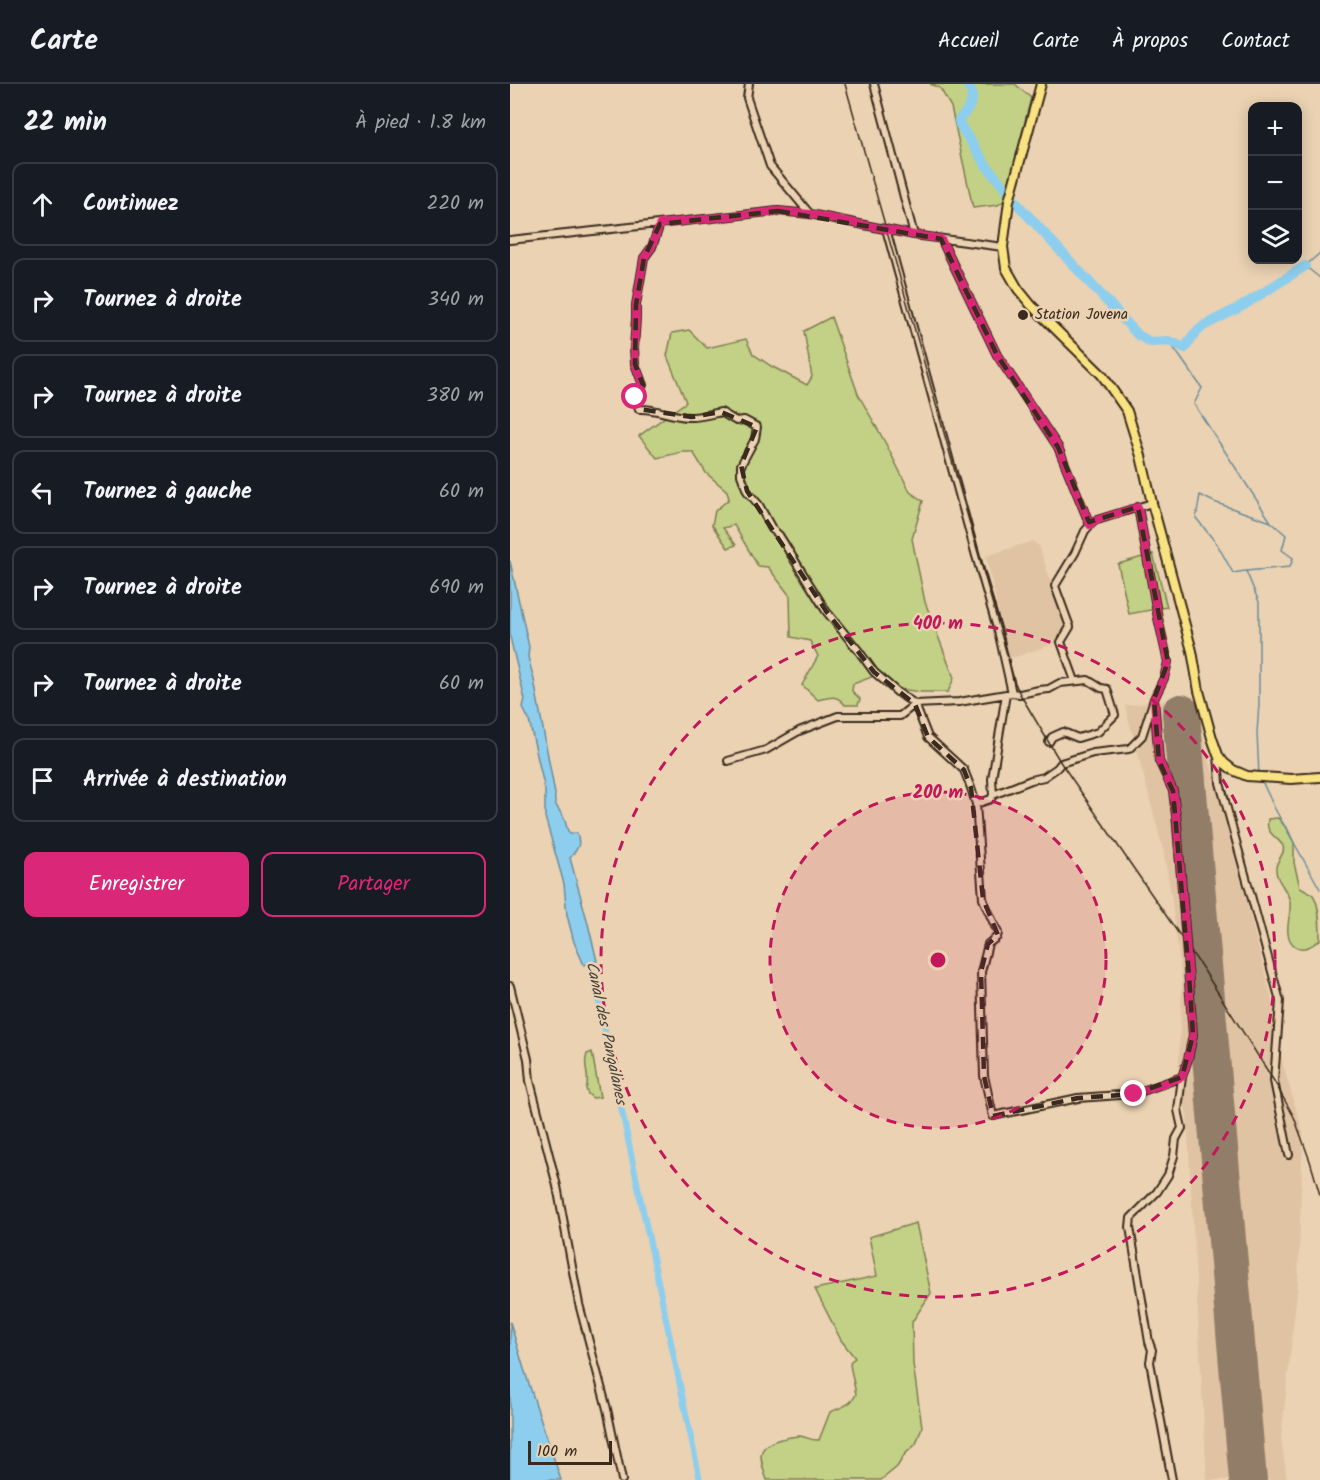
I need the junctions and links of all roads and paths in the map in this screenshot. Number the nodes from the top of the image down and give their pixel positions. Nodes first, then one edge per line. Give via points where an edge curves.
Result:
1 (749, 84) edge
2 (874, 84) edge
3 (1041, 84) edge
4 (810, 214) junction
5 (660, 224) junction
6 (886, 229) junction
7 (914, 235) junction
8 (941, 239) junction
9 (510, 240) edge
10 (1003, 247) junction
11 (1152, 503) junction
12 (1138, 507) junction
13 (1090, 525) junction
14 (1075, 681) junction
15 (1009, 694) junction
16 (1154, 699) junction
17 (915, 704) junction
18 (1049, 742) dead end
19 (1218, 755) junction
20 (728, 760) dead end
21 (1320, 777) edge
22 (993, 795) junction
23 (976, 804) junction
24 (510, 986) edge
25 (1182, 1077) junction
26 (1289, 1155) dead end
27 (622, 1480) edge
28 (1172, 1480) edge

1 - 4 street via 747,98 770,166
2 - 7 street
3 - 10 main road via 1011,189
4 - 5 street via 778,211
4 - 6 street
5 - 9 street
5 - 17 street via 644,258 636,305 635,364 643,385 635,397 639,409 692,417 721,412 757,427 741,465 747,491 826,612 874,672
6 - 7 street
6 - 15 street via 999,635
7 - 8 street
8 - 10 street
8 - 13 street via 997,355 1058,447
10 - 11 main road via 1006,268 1018,290 1101,375 1127,411
11 - 12 street
11 - 19 main road
12 - 13 street
12 - 16 street via 1168,662
13 - 14 street via 1055,586 1070,627 1061,642
14 - 15 street
14 - 18 street via 1088,680 1107,689 1115,715 1098,732 1078,738 1063,732 1052,736
15 - 17 street
15 - 22 street via 992,779
16 - 22 street via 1142,736 1129,749 1093,753 1061,763 1044,777
16 - 25 street via 1159,761 1173,791 1189,975 1193,1035
17 - 20 street via 900,716 838,716 799,731 766,750
17 - 23 street via 928,737 964,770
19 - 21 main road via 1233,770 1247,776
19 - 26 street via 1220,783 1280,1000 1274,1081
22 - 23 street
23 - 25 street via 983,899 998,933 987,944 981,972 984,1076 993,1116 1078,1098 1134,1094
24 - 27 street via 557,1186 579,1304
25 - 28 street via 1178,1110 1182,1128 1168,1175 1131,1218 1130,1227

